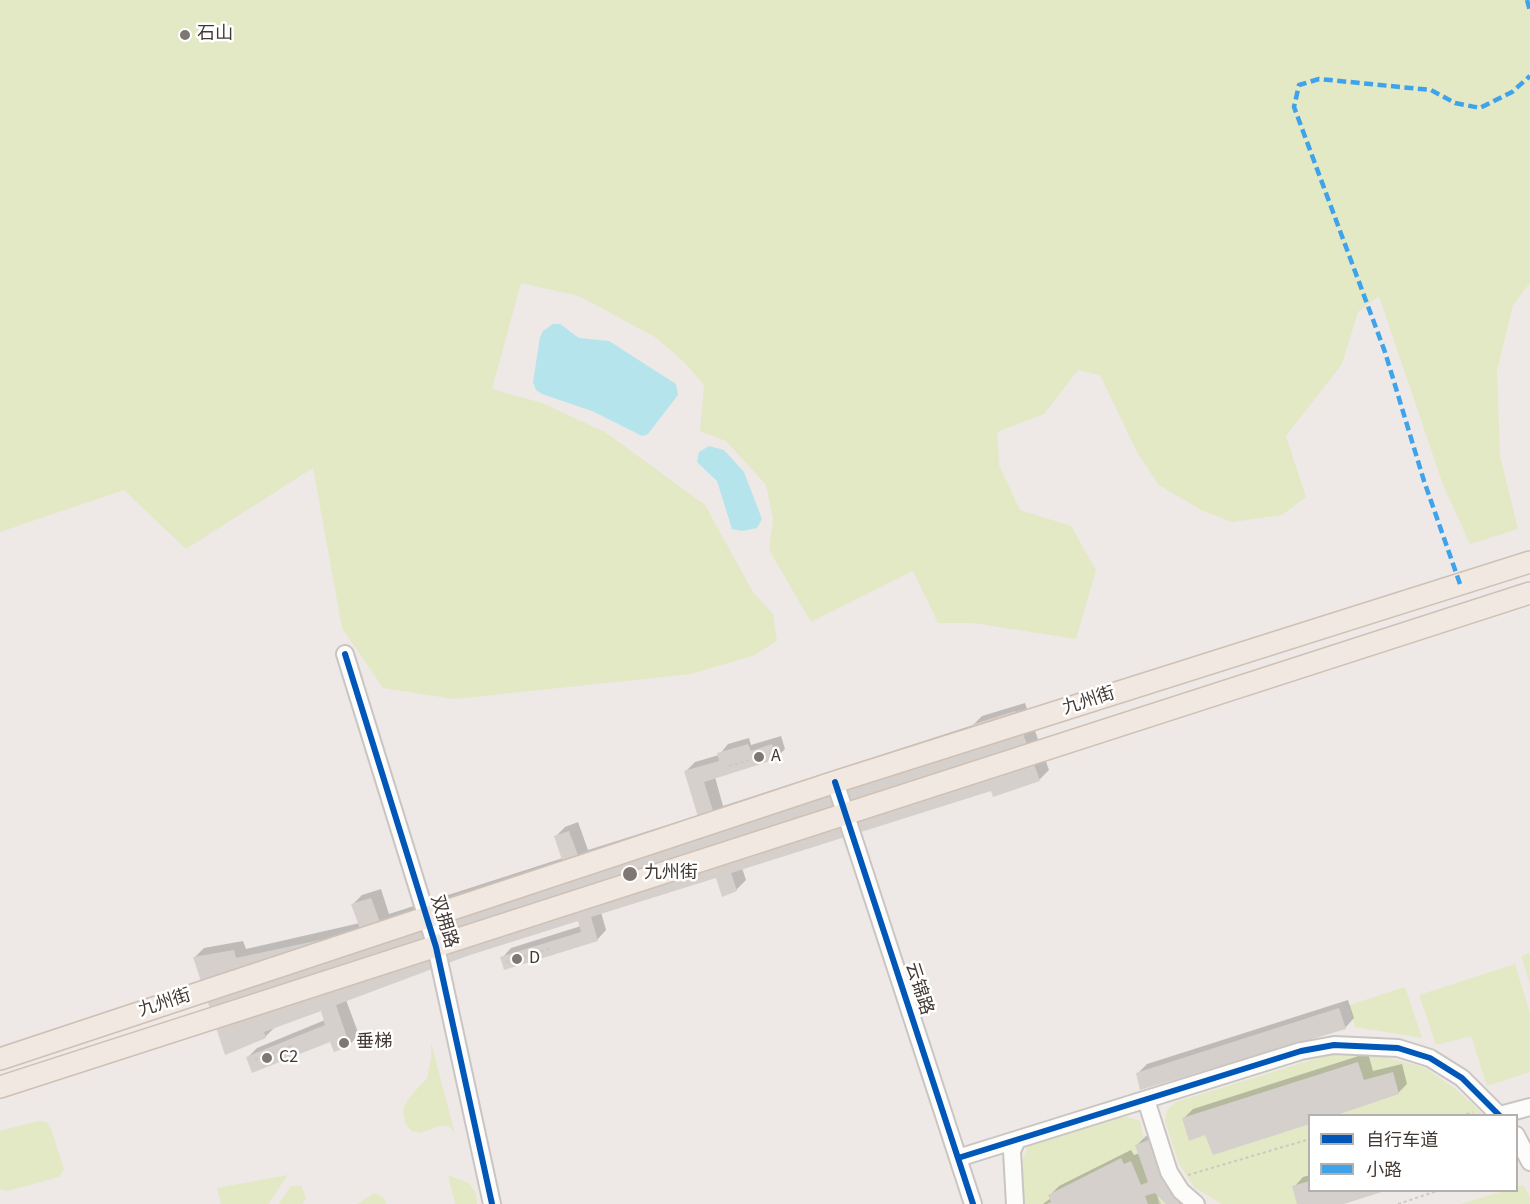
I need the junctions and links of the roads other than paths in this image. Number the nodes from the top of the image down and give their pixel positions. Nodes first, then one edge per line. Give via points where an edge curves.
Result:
1 (1530, 562) edge
2 (1530, 593) edge
3 (345, 654) dead end
4 (835, 782) junction
5 (845, 814) junction
6 (426, 918) junction
7 (436, 947) junction
8 (0, 1059) edge
9 (0, 1087) edge
10 (1146, 1100) junction
11 (1530, 1107) edge
12 (1499, 1114) edge
13 (1504, 1114) edge
14 (1518, 1139) edge
15 (1017, 1140) junction
16 (995, 1147) junction
17 (958, 1158) junction
18 (1530, 1162) edge
19 (1012, 1167) junction
20 (492, 1204) edge
21 (973, 1204) edge
22 (1016, 1204) edge
23 (1196, 1204) edge

1 - 4 main road, 九州街
2 - 5 main road, 九州街
3 - 6 street, 双拥路
4 - 5 street, 云锦路
4 - 6 main road, 九州街
5 - 7 main road, 九州街
5 - 17 street, 云锦路
6 - 7 street, 双拥路
6 - 8 main road, 九州街
7 - 9 main road, 九州街
7 - 20 street, 双拥路
10 - 12 street via 1301,1051 1363,1044 1398,1048 1430,1058 1462,1078
10 - 15 street
10 - 23 street via 1173,1179
11 - 13 street
14 - 18 street
15 - 16 street
15 - 19 street
16 - 17 street
16 - 19 street via 1005,1154
17 - 21 street, 云锦路
19 - 22 street

